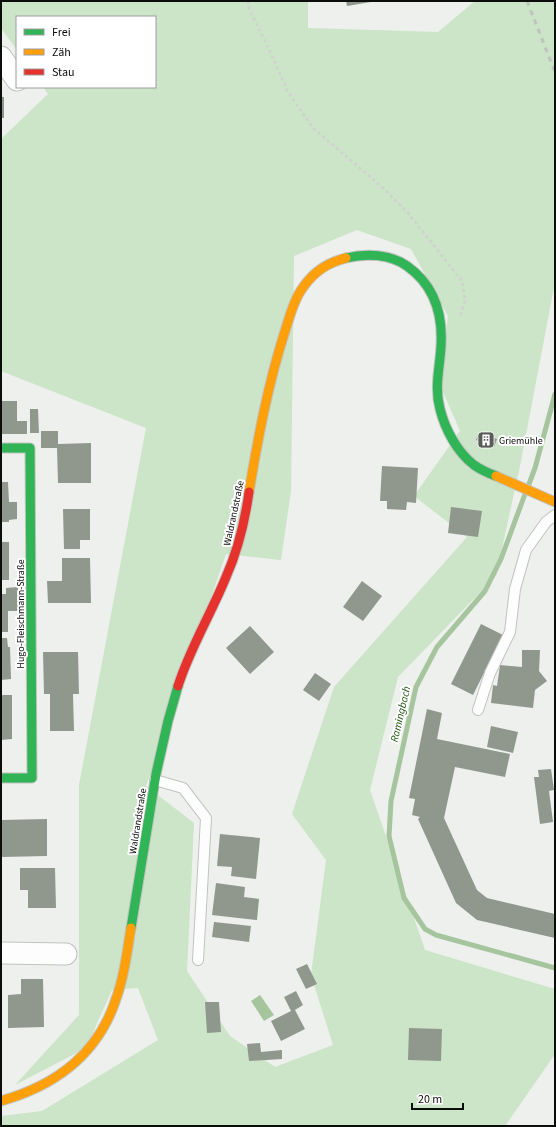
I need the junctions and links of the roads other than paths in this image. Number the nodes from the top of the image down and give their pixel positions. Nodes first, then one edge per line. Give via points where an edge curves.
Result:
1 (1, 58) edge
2 (16, 79) edge
3 (1, 448) edge
4 (551, 501) edge
5 (555, 515) edge
6 (478, 710) dead end
7 (1, 778) edge
8 (155, 780) junction
9 (1, 953) edge
10 (66, 954) dead end
11 (198, 960) dead end
12 (1, 1101) edge

1 - 2 street
3 - 7 street, Hugo-Fleischmann-Straße via 30,448 32,778
4 - 8 street, Waldrandstraße via 476,466 454,443 439,408 436,387 441,349 439,314 433,296 421,278 407,265 391,257 370,254 332,262 315,274 302,288 290,314 278,350 265,405 240,540 229,573 181,677 167,724
5 - 6 lane via 546,522 526,550 515,589 510,632 490,673
8 - 11 lane via 182,788 206,818
8 - 12 street, Waldrandstraße via 125,962 118,994 108,1020 74,1066 52,1082 30,1093
9 - 10 street

